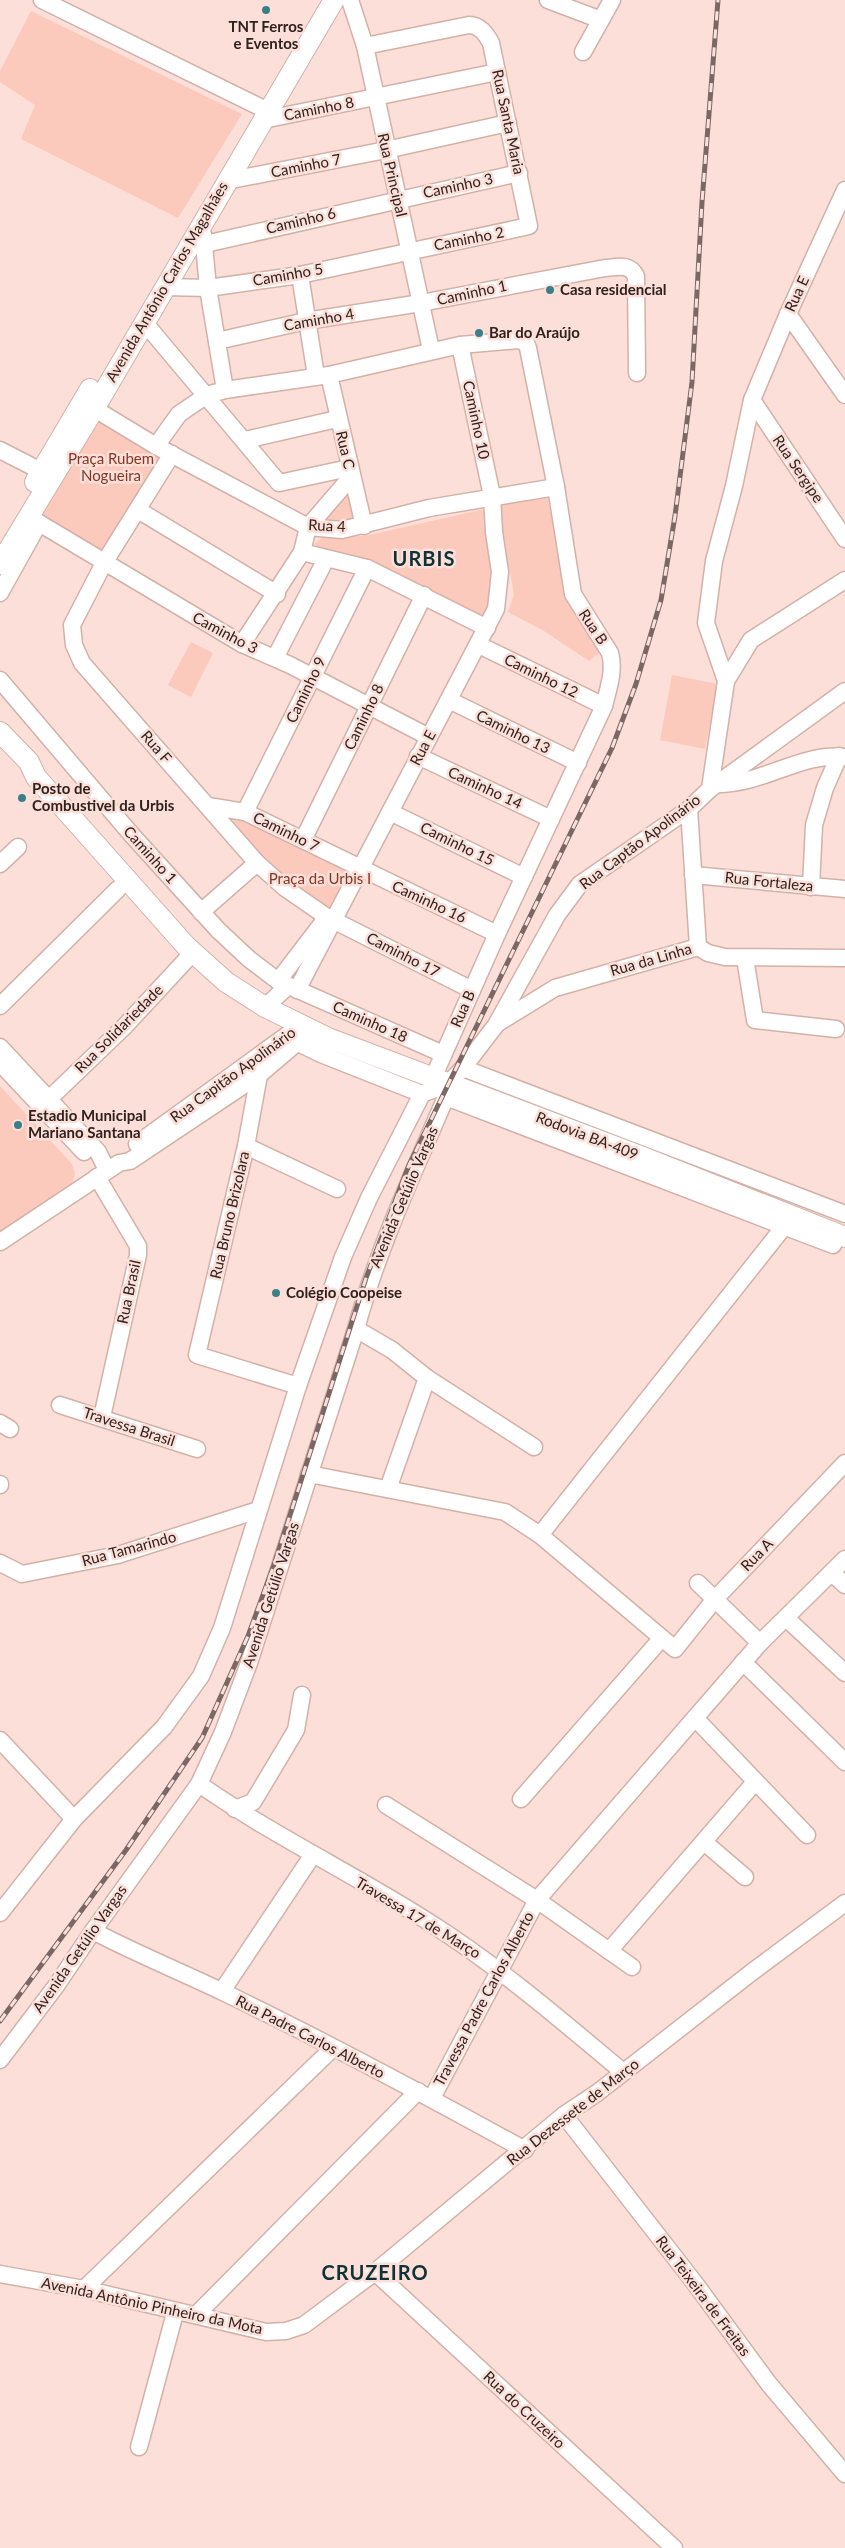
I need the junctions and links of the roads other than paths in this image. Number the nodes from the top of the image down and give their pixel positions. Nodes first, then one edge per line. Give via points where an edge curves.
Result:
1 (42, 0) edge
2 (548, 0) edge
3 (612, 0) edge
4 (338, 2) edge
5 (601, 20) junction
6 (365, 46) junction
7 (583, 52) dead end
8 (497, 72) junction
9 (375, 98) junction
10 (262, 112) junction
11 (508, 122) junction
12 (386, 150) junction
13 (519, 173) junction
14 (226, 181) junction
15 (845, 190) edge
16 (398, 199) junction
17 (529, 226) joint
18 (203, 234) junction
19 (410, 251) junction
20 (300, 275) junction
21 (165, 287) junction
22 (208, 288) junction
23 (421, 303) junction
24 (788, 314) junction
25 (306, 321) junction
26 (144, 322) junction
27 (218, 341) junction
28 (460, 345) junction
29 (431, 350) junction
30 (637, 373) dead end
31 (322, 375) junction
32 (840, 376) edge
33 (225, 390) junction
34 (206, 395) junction
35 (845, 395) edge
36 (752, 400) junction
37 (88, 405) junction
38 (338, 419) junction
39 (245, 440) junction
40 (156, 446) junction
41 (0, 450) edge
42 (172, 454) junction
43 (41, 470) junction
44 (350, 473) junction
45 (556, 487) junction
46 (492, 496) junction
47 (138, 510) junction
48 (34, 520) junction
49 (364, 526) junction
50 (308, 527) junction
51 (845, 539) edge
52 (0, 546) edge
53 (302, 552) junction
54 (326, 559) junction
55 (104, 563) junction
56 (0, 564) edge
57 (368, 568) junction
58 (845, 580) edge
59 (0, 593) edge
60 (277, 594) junction
61 (424, 595) junction
62 (487, 628) junction
63 (242, 644) junction
64 (479, 644) junction
65 (276, 658) junction
66 (312, 677) junction
67 (0, 680) edge
68 (726, 681) junction
69 (845, 691) edge
70 (449, 700) junction
71 (370, 706) junction
72 (604, 706) junction
73 (0, 732) edge
74 (429, 737) junction
75 (0, 746) edge
76 (418, 756) junction
77 (842, 756) edge
78 (578, 764) junction
79 (36, 777) junction
80 (714, 786) junction
81 (208, 806) junction
82 (689, 809) junction
83 (245, 812) junction
84 (390, 812) junction
85 (551, 819) junction
86 (303, 840) junction
87 (18, 847) dead end
88 (257, 863) junction
89 (0, 864) edge
90 (361, 870) junction
91 (693, 875) junction
92 (524, 877) junction
93 (811, 887) junction
94 (118, 889) dead end
95 (845, 889) edge
96 (201, 912) junction
97 (330, 919) junction
98 (497, 934) junction
99 (698, 946) junction
100 (745, 958) junction
101 (845, 958) edge
102 (187, 959) dead end
103 (288, 985) junction
104 (472, 990) junction
105 (0, 1006) edge
106 (265, 1007) junction
107 (496, 1025) junction
108 (836, 1029) dead end
109 (305, 1035) junction
110 (0, 1047) edge
111 (443, 1054) junction
112 (0, 1063) edge
113 (260, 1075) junction
114 (445, 1085) junction
115 (50, 1098) junction
116 (191, 1114) junction
117 (246, 1146) junction
118 (107, 1170) junction
119 (337, 1189) dead end
120 (845, 1214) edge
121 (788, 1221) junction
122 (839, 1241) edge
123 (0, 1242) edge
124 (356, 1329) junction
125 (427, 1378) junction
126 (298, 1386) junction
127 (60, 1405) dead end
128 (102, 1417) junction
129 (534, 1447) dead end
130 (197, 1449) dead end
131 (845, 1463) edge
132 (309, 1474) junction
133 (388, 1489) junction
134 (258, 1510) junction
135 (540, 1535) junction
136 (845, 1559) edge
137 (0, 1563) edge
138 (832, 1573) junction
139 (698, 1584) dead end
140 (845, 1585) edge
141 (715, 1600) junction
142 (786, 1618) junction
143 (667, 1643) junction
144 (760, 1643) junction
145 (744, 1662) junction
146 (845, 1674) edge
147 (302, 1696) dead end
148 (695, 1718) junction
149 (0, 1740) edge
150 (845, 1762) edge
151 (755, 1782) junction
152 (199, 1784) junction
153 (521, 1799) dead end
154 (386, 1805) dead end
155 (235, 1809) junction
156 (74, 1819) junction
157 (807, 1834) dead end
158 (704, 1842) junction
159 (312, 1856) junction
160 (745, 1877) dead end
161 (537, 1900) junction
162 (845, 1903) edge
163 (0, 1913) edge
164 (92, 1931) junction
165 (608, 1951) junction
166 (632, 1967) dead end
167 (499, 1968) junction
168 (222, 1991) junction
169 (333, 2048) junction
170 (0, 2060) edge
171 (623, 2072) junction
172 (425, 2095) junction
173 (564, 2115) junction
174 (524, 2150) junction
175 (375, 2272) junction
176 (0, 2274) edge
177 (84, 2289) junction
178 (175, 2312) junction
179 (196, 2315) junction
180 (304, 2325) joint
181 (140, 2447) dead end
182 (845, 2474) edge
183 (674, 2548) edge

1 - 10 street
2 - 5 street
3 - 5 street
4 - 6 street, Rua Principal
4 - 10 main road, Avenida Antônio Carlos Magalhães
5 - 7 street
6 - 8 street, Rua Santa Maria via 475,25 491,43
6 - 9 street, Rua Principal
8 - 9 street
8 - 11 street, Rua Santa Maria
9 - 10 street, Caminho 8
9 - 12 street, Rua Principal
10 - 14 main road, Avenida Antônio Carlos Magalhães
10 - 37 main road, Avenida Antônio Carlos Magalhães
11 - 12 street
11 - 13 street, Rua Santa Maria
12 - 14 street, Caminho 7
12 - 16 street, Rua Principal
13 - 16 street, Caminho 3
13 - 17 street, Rua Santa Maria
14 - 18 main road, Avenida Antônio Carlos Magalhães
15 - 24 street, Rua E
16 - 18 street, Caminho 6
16 - 19 street, Rua Principal
17 - 19 street, Caminho 2
18 - 21 main road, Avenida Antônio Carlos Magalhães
18 - 22 street
19 - 20 street, Caminho 5
19 - 23 street, Rua Principal
20 - 22 street, Caminho 5
20 - 25 street, Rua C
21 - 22 street, Caminho 5
21 - 26 main road, Avenida Antônio Carlos Magalhães
22 - 27 street
23 - 25 street, Caminho 4
23 - 29 street, Rua Principal
23 - 30 street, Caminho 1 via 522,282 630,267 636,276 637,288
24 - 32 street
24 - 36 street, Rua E
25 - 27 street, Caminho 4
25 - 31 street, Rua C
26 - 34 street
26 - 37 main road, Avenida Antônio Carlos Magalhães
27 - 33 street
28 - 29 street, Rua B
28 - 45 street, Rua B via 520,340 526,343
28 - 46 street, Caminho 10
29 - 31 street, Rua B via 395,361
31 - 33 street
31 - 38 street, Rua C
32 - 35 street
33 - 34 street
34 - 39 street
34 - 40 street via 179,414
36 - 51 street, Rua Sergipe
36 - 68 street, Rua E via 709,591 707,628
37 - 40 street, Rua 4
37 - 43 main road, Avenida Antônio Carlos Magalhães
37 - 48 main road, Avenida Antônio Carlos Magalhães
38 - 39 street
38 - 44 street, Rua C
39 - 44 street via 279,483
40 - 42 street, Rua 4
41 - 43 street
42 - 47 street
42 - 50 street, Rua 4
43 - 52 main road, Avenida Antônio Carlos Magalhães
44 - 49 street, Rua C
44 - 50 street
45 - 46 street, Rua 4
45 - 72 street, Rua B via 573,594 610,653 613,664
46 - 49 street, Rua 4 via 429,508
46 - 62 street, Rua E via 500,572 496,609
47 - 55 street
47 - 60 street
48 - 55 street, Caminho 3
48 - 56 main road, Avenida Antônio Carlos Magalhães
48 - 59 street
49 - 50 street, Rua 4 via 342,530
50 - 53 street
53 - 54 street
53 - 60 street
54 - 57 street
54 - 65 street
55 - 63 street, Caminho 3
55 - 81 street, Rua F via 72,625 74,645 82,663
57 - 61 street
57 - 66 street, Caminho 9
58 - 68 street via 751,640
60 - 63 street
61 - 62 street
61 - 71 street, Caminho 8
62 - 64 street, Rua E
63 - 65 street, Caminho 3
64 - 70 street, Rua E
64 - 72 street, Caminho 12
65 - 66 street, Caminho 3
66 - 71 street, Caminho 3
66 - 83 street, Caminho 9
67 - 96 street, Caminho 1
68 - 80 street
69 - 80 street, Rua Captão Apolinário
70 - 74 street, Rua E
70 - 78 street, Caminho 13
71 - 74 street, Caminho 3
71 - 86 street, Caminho 8
72 - 78 street, Rua B
73 - 79 main road via 29,762
74 - 76 street, Rua E
75 - 79 main road via 21,768
76 - 84 street, Rua E
76 - 85 street, Caminho 14
77 - 80 street via 813,759 740,783
77 - 93 street via 825,788 814,825
78 - 85 street, Rua B
79 - 106 main road, Rodovia BA-409 via 186,946 226,982
80 - 82 street, Rua Captão Apolinário
81 - 83 street, Caminho 7
81 - 88 street, Rua F
82 - 91 street
82 - 107 street, Rua Captão Apolinário via 580,884 557,915
83 - 86 street, Caminho 7
84 - 90 street, Rua E
84 - 92 street, Caminho 15
85 - 92 street, Rua B
86 - 90 street, Caminho 7
87 - 89 street
88 - 96 street
88 - 97 street, Rua F via 285,888
90 - 97 street, Rua E
90 - 98 street, Caminho 16
91 - 93 street, Rua Fortaleza
91 - 99 street
92 - 98 street, Rua B
93 - 95 street, Rua Fortaleza
94 - 105 street
96 - 103 street, Caminho 1 via 249,960
97 - 103 street, Rua E
97 - 104 street, Caminho 17
98 - 104 street, Rua B
99 - 100 street, Rua da Linha via 715,955
99 - 107 street, Rua da Linha via 555,988
100 - 101 street, Rua da Linha
100 - 108 street via 755,1020
102 - 115 street, Rua Solidariedade via 124,1027
103 - 106 street, Rua E
103 - 111 street, Caminho 18
104 - 111 street, Rua B
106 - 109 main road, Rodovia BA-409
107 - 114 street, Rua Captão Apolinário
109 - 113 street, Rua Capitão Apolinário
109 - 114 main road, Rodovia BA-409
109 - 114 street
109 - 116 street, Rua Capitão Apolinário
110 - 115 street, Rua Brasil
111 - 114 street, Rua B
112 - 118 street via 90,1159
113 - 116 street, Rua Capitão Apolinário
113 - 117 street, Rua Bruno Brizolara
114 - 120 street
114 - 121 main road, Rodovia BA-409
114 - 124 street, Avenida Getúlio Vargas via 370,1279
114 - 126 street, Avenida Getúlio Vargas via 369,1198 350,1240
115 - 118 street, Rua Brasil via 98,1152
116 - 118 street, Rua Capitão Apolinário via 125,1152
117 - 119 street
117 - 126 street, Rua Bruno Brizolara via 197,1355
118 - 123 street, Rua Capitão Apolinário
118 - 128 street, Rua Brasil via 138,1246 138,1255
121 - 122 main road, Rodovia BA-409
121 - 135 street
124 - 125 street via 392,1350
124 - 132 street, Avenida Getúlio Vargas
125 - 129 street
125 - 133 street
126 - 134 street, Avenida Getúlio Vargas
127 - 128 street, Travessa Brasil
128 - 130 street, Travessa Brasil
131 - 141 street, Rua A
132 - 133 street
132 - 152 street, Avenida Getúlio Vargas via 249,1663
133 - 135 street via 505,1512
134 - 137 street, Rua Tamarindo via 108,1557 22,1574
134 - 156 street, Avenida Getúlio Vargas via 222,1628 202,1676 164,1727
135 - 143 street
136 - 138 street
138 - 140 street
138 - 142 street
139 - 141 street
141 - 143 street, Rua A via 676,1648
141 - 144 street
142 - 144 street
142 - 146 street
143 - 153 street, Rua A
144 - 145 street
145 - 148 street
145 - 150 street
147 - 155 street via 296,1730 253,1802
148 - 151 street
148 - 161 street, Travessa Padre Carlos Alberto
149 - 156 street
151 - 157 street
151 - 158 street
152 - 155 street, Travessa 17 de Março
152 - 164 street, Avenida Getúlio Vargas
154 - 161 street
155 - 159 street, Travessa 17 de Março
156 - 163 street, Avenida Getúlio Vargas
158 - 160 street
158 - 165 street
159 - 167 street, Travessa 17 de Março via 434,1925
159 - 168 street
161 - 165 street
161 - 167 street, Travessa Padre Carlos Alberto
162 - 171 street, Rua Dezessete de Março
164 - 168 street, Rua Padre Carlos Alberto
164 - 170 street, Avenida Getúlio Vargas via 56,1986
165 - 166 street
167 - 171 street, Travessa 17 de Março
167 - 172 street, Travessa Padre Carlos Alberto
168 - 169 street, Rua Padre Carlos Alberto
169 - 172 street, Rua Padre Carlos Alberto
169 - 177 street
171 - 173 street, Rua Dezessete de Março
172 - 174 street, Rua Padre Carlos Alberto
172 - 179 street, Travessa Padre Carlos Alberto
173 - 174 street, Rua Dezessete de Março
173 - 182 street, Rua Teixeira de Freitas via 694,2282 768,2384
174 - 175 street, Rua Dezessete de Março
175 - 180 street, Rua Dezessete de Março
175 - 183 street, Rua do Cruzeiro
176 - 177 street, Avenida Antônio Pinheiro da Mota
177 - 178 street, Avenida Antônio Pinheiro da Mota
178 - 179 street, Avenida Antônio Pinheiro da Mota
178 - 181 street
179 - 180 street, Avenida Antônio Pinheiro da Mota via 266,2332 286,2331

